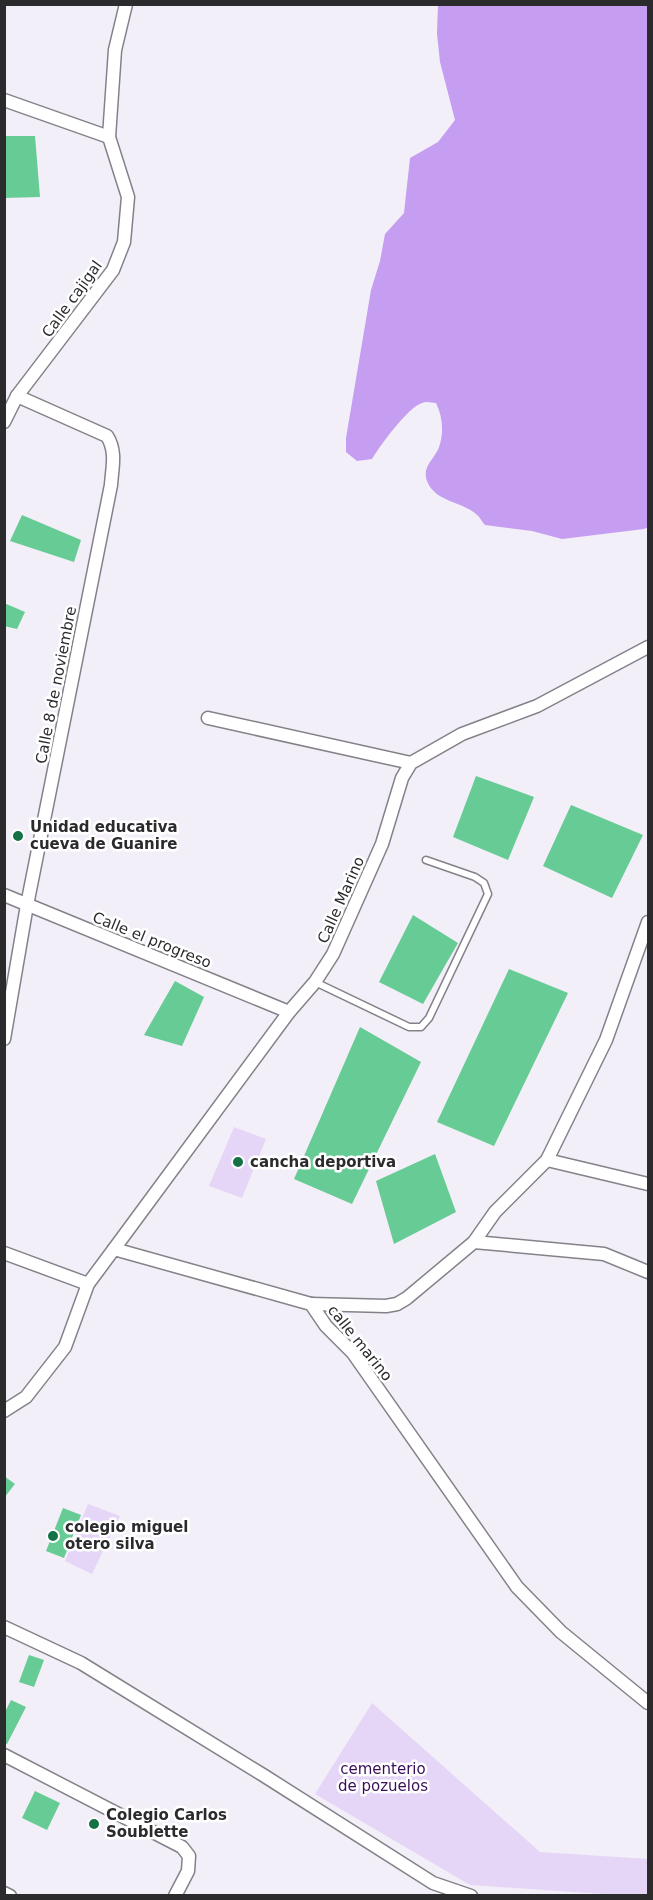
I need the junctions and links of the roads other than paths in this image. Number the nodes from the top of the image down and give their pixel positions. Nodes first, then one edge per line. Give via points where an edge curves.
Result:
1 (126, 4) edge
2 (4, 100) edge
3 (109, 137) junction
4 (17, 396) junction
5 (4, 422) edge
6 (648, 647) edge
7 (208, 718) dead end
8 (411, 763) junction
9 (426, 860) dead end
10 (4, 895) edge
11 (27, 905) junction
12 (648, 922) edge
13 (315, 982) junction
14 (289, 1012) junction
15 (4, 1039) edge
16 (547, 1160) junction
17 (648, 1184) edge
18 (474, 1242) junction
19 (114, 1249) junction
20 (4, 1253) edge
21 (648, 1272) edge
22 (88, 1284) junction
23 (311, 1304) junction
24 (4, 1411) edge
25 (4, 1627) edge
26 (648, 1703) edge
27 (4, 1755) edge
28 (4, 1893) edge
29 (10, 1896) edge
30 (175, 1896) edge
31 (471, 1896) edge

1 - 3 street, Calle cajigal via 115,50
2 - 3 street
3 - 4 street, Calle cajigal via 128,197 124,242 113,270
4 - 5 street, Calle cajigal
4 - 11 street, Calle 8 de noviembre via 107,436 113,457 111,485
6 - 8 street via 537,706 462,734
7 - 8 street
8 - 13 street, Calle Marino via 402,778 382,844 333,954
9 - 13 lane via 476,877 484,883 488,894 421,1027 409,1027
10 - 11 street, Calle el progreso
11 - 14 street, Calle el progreso
11 - 15 street, Calle 8 de noviembre
12 - 16 street via 606,1040
13 - 14 street, Calle Marino
14 - 19 street, Calle Marino
16 - 17 street
16 - 18 street via 495,1212
18 - 21 street via 604,1254
18 - 23 street via 397,1304
19 - 22 street
19 - 23 street, calle marino
20 - 22 street
22 - 24 street via 65,1347 26,1396
23 - 26 street, calle marino via 353,1353 518,1587 561,1632
25 - 31 street via 81,1663 433,1883
27 - 30 street via 182,1847 189,1856 188,1871
28 - 29 street

